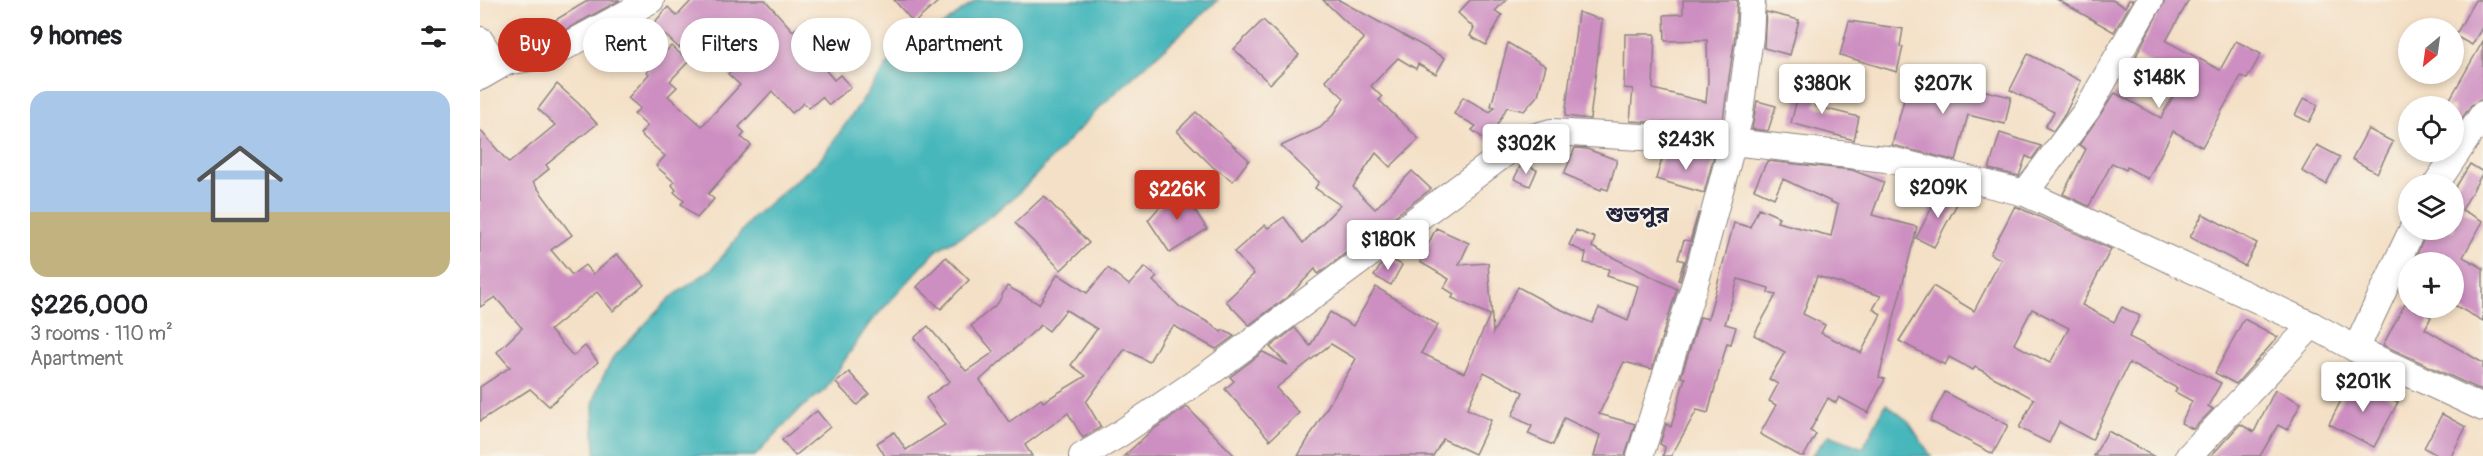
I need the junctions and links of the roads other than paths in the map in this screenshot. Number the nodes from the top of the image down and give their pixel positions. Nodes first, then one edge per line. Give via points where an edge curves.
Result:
1 (651, 0) edge
2 (1752, 0) edge
3 (2150, 0) edge
4 (480, 40) edge
5 (488, 72) edge
6 (2483, 114) edge
7 (1732, 142) junction
8 (2443, 174) edge
9 (2025, 193) junction
10 (2407, 240) edge
11 (2312, 326) junction
12 (2356, 349) junction
13 (2483, 408) edge
14 (1082, 456) edge
15 (1640, 456) edge
16 (2189, 456) edge

1 - 5 street via 550,55 519,59
2 - 7 street via 1744,87
3 - 9 street via 2087,110
4 - 5 street
6 - 8 street
7 - 9 street via 1886,159
7 - 14 street via 1551,132 1530,138 1211,372
7 - 15 street via 1697,278
9 - 11 street
10 - 12 street
11 - 12 street
11 - 16 street
12 - 13 street

